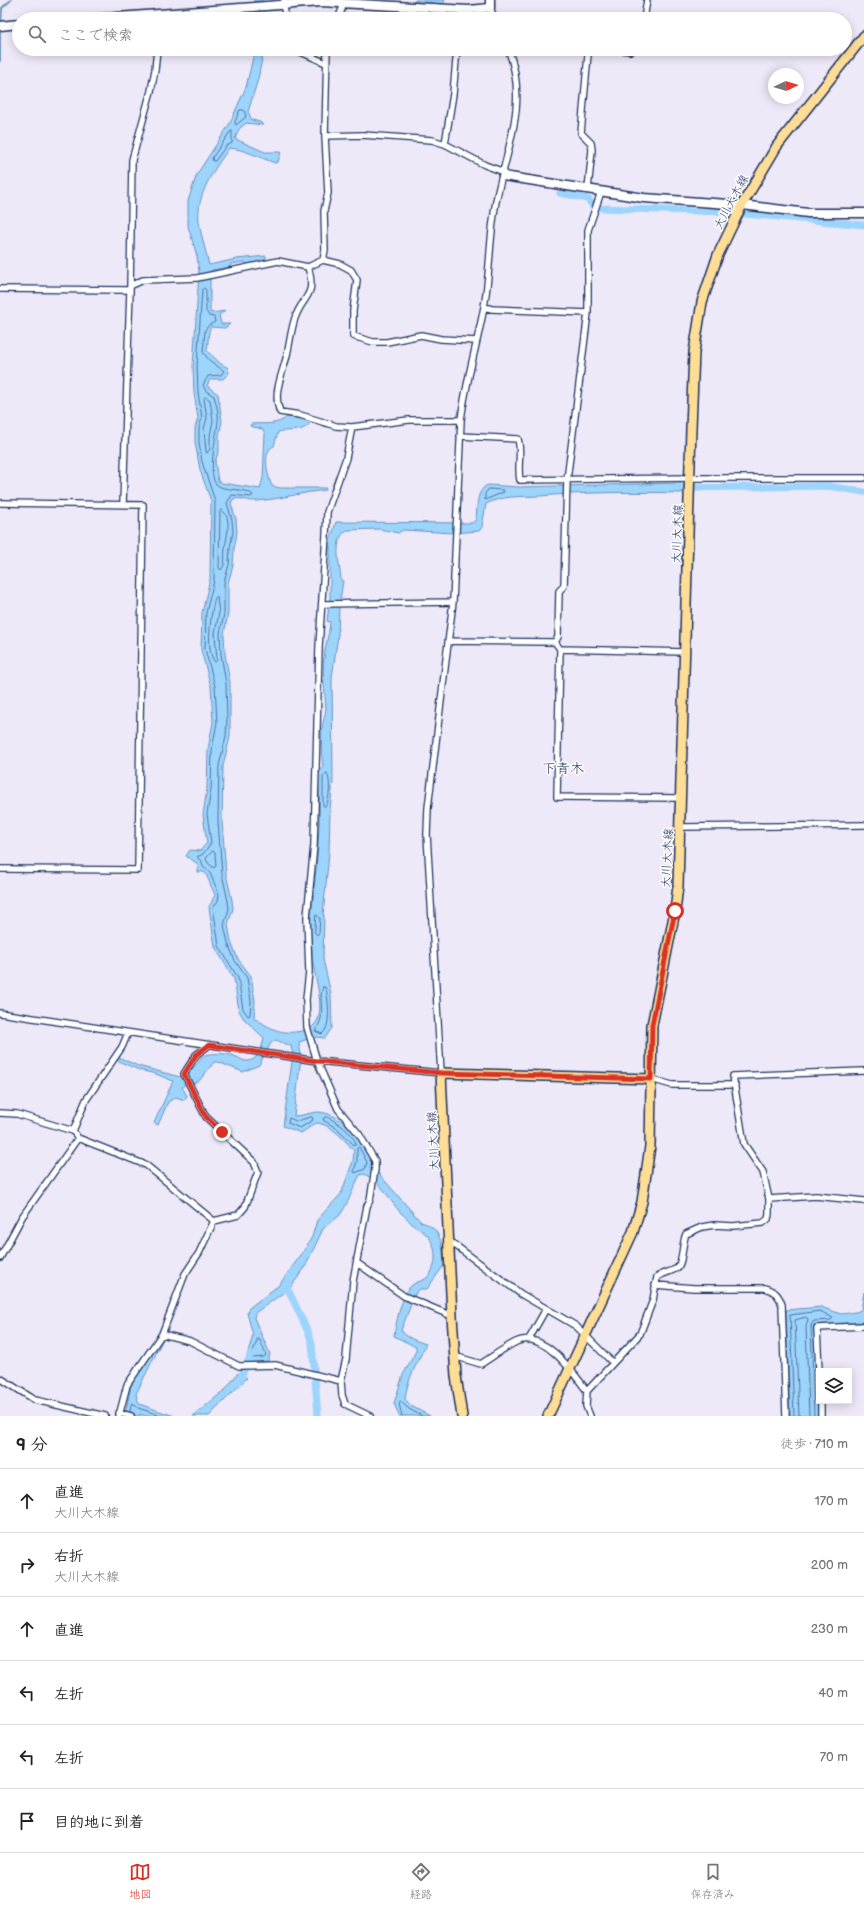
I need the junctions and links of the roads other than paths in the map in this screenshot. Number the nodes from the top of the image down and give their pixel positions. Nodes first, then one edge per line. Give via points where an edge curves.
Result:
1 (647, 0) edge
2 (284, 2) edge
3 (344, 4) junction
4 (490, 4) edge
5 (462, 10) joint
6 (202, 12) edge
7 (285, 12) edge
8 (341, 12) edge
9 (645, 12) edge
10 (12, 25) edge
11 (0, 26) edge
12 (864, 36) edge
13 (852, 51) edge
14 (156, 56) edge
15 (310, 56) edge
16 (326, 56) edge
17 (456, 56) edge
18 (510, 56) edge
19 (588, 56) edge
20 (848, 56) edge
21 (326, 63) junction
22 (324, 136) junction
23 (445, 144) junction
24 (503, 174) junction
25 (588, 189) junction
26 (601, 192) junction
27 (741, 206) junction
28 (864, 213) edge
29 (323, 260) junction
30 (308, 267) junction
31 (0, 288) edge
32 (130, 288) junction
33 (484, 306) junction
34 (588, 313) junction
35 (476, 341) junction
36 (461, 420) junction
37 (352, 427) junction
38 (460, 436) junction
39 (690, 478) junction
40 (864, 478) edge
41 (567, 480) junction
42 (0, 503) edge
43 (123, 504) junction
44 (454, 602) junction
45 (324, 604) junction
46 (448, 641) junction
47 (555, 642) junction
48 (560, 649) junction
49 (685, 652) junction
50 (681, 798) junction
51 (864, 826) edge
52 (681, 827) junction
53 (0, 869) edge
54 (0, 1013) edge
55 (128, 1033) junction
56 (209, 1045) junction
57 (317, 1061) junction
58 (864, 1071) edge
59 (441, 1073) junction
60 (651, 1079) junction
61 (735, 1085) junction
62 (0, 1113) edge
63 (73, 1131) junction
64 (78, 1138) junction
65 (769, 1199) junction
66 (864, 1201) edge
67 (214, 1221) junction
68 (448, 1240) junction
69 (0, 1258) edge
70 (357, 1263) junction
71 (655, 1285) junction
72 (546, 1309) junction
73 (452, 1316) junction
74 (864, 1326) edge
75 (162, 1334) junction
76 (586, 1336) junction
77 (530, 1339) junction
78 (454, 1356) junction
79 (612, 1362) junction
80 (819, 1368) edge
81 (571, 1369) junction
82 (0, 1378) edge
83 (341, 1382) junction
84 (587, 1391) junction
85 (821, 1404) edge
86 (119, 1415) edge
87 (105, 1416) edge
88 (131, 1416) edge
89 (370, 1416) edge
90 (462, 1416) edge
91 (548, 1416) edge
92 (590, 1416) edge
93 (786, 1416) edge
94 (821, 1416) edge

1 - 9 street
2 - 3 main road
2 - 6 main road
2 - 7 street
3 - 5 main road
3 - 8 street
4 - 5 main road
10 - 11 main road
12 - 13 main road, 大川大木線
14 - 32 street via 151,91 132,160
15 - 21 street
16 - 21 street
17 - 23 street
18 - 24 street via 514,66 517,109
19 - 25 street via 581,133 591,143 592,150
20 - 27 main road, 大川大木線 via 777,146
21 - 22 street
22 - 23 street via 424,138
22 - 29 street via 328,193 324,211
23 - 24 street
24 - 25 main road
24 - 33 street via 498,192
25 - 26 main road
26 - 27 main road
26 - 34 street via 588,230
27 - 28 main road via 808,213
27 - 39 main road, 大川大木線 via 718,255 702,302 694,352
29 - 30 street
29 - 35 street via 351,270 357,280 353,336 373,342 387,342 421,335
30 - 32 street via 278,261 197,278 143,280
30 - 37 street via 311,290 295,317 278,389 277,405 280,412 285,414 300,415 336,426
31 - 32 street
32 - 43 street
33 - 34 street via 492,309
33 - 35 street
34 - 41 street
35 - 36 street via 464,393
36 - 37 street via 409,420
36 - 38 street
37 - 45 street via 346,458 328,512
38 - 41 street via 518,439 520,480
38 - 44 street
39 - 40 street
39 - 41 street
39 - 49 main road, 大川大木線
41 - 47 street via 564,586 559,591 558,636
42 - 43 street
43 - 53 street via 143,505 138,870
44 - 45 street
44 - 46 street
45 - 57 street via 314,845 307,917 307,1027
46 - 47 street
46 - 59 street via 426,835
47 - 48 street
48 - 49 street
48 - 50 street via 558,797
49 - 50 main road, 大川大木線
50 - 52 main road, 大川大木線
51 - 52 street
52 - 60 main road, 大川大木線 via 675,911 652,1025
54 - 55 street
55 - 56 street
55 - 63 street via 122,1047 86,1100
56 - 57 street
56 - 67 street via 196,1055 184,1074 206,1117 254,1162 258,1172 244,1207 238,1215
57 - 59 street
57 - 70 street via 338,1109 359,1134 376,1169
58 - 61 street via 733,1076
59 - 60 main road
59 - 68 main road, 大川大木線
60 - 61 street via 672,1085
60 - 76 main road, 大川大木線 via 650,1146 642,1202 633,1232
61 - 65 street via 744,1144 763,1172
62 - 63 street via 17,1114
63 - 64 street
64 - 67 street via 146,1165
64 - 69 street via 22,1217
65 - 66 street via 816,1196
65 - 71 street via 770,1214 763,1223 714,1225 686,1234 682,1240 680,1265 657,1277
67 - 75 street via 199,1253 185,1274
68 - 72 street via 521,1294
68 - 73 main road, 大川大木線
70 - 73 street via 404,1296
70 - 83 street
71 - 79 street via 642,1330
71 - 93 street via 765,1288 779,1295 782,1305
72 - 76 street via 576,1326
72 - 77 street
73 - 78 main road, 大川大木線
74 - 80 street via 817,1328
75 - 83 street via 190,1340 240,1366 275,1365
75 - 86 street via 127,1385
76 - 79 street
76 - 81 main road, 大川大木線
77 - 78 street via 516,1342 481,1364
77 - 81 street via 546,1346
78 - 90 main road, 大川大木線
79 - 84 street
81 - 84 street
81 - 91 main road, 大川大木線
82 - 87 street via 35,1400
83 - 89 street via 345,1404
84 - 92 street via 586,1406
85 - 94 street
86 - 88 street

